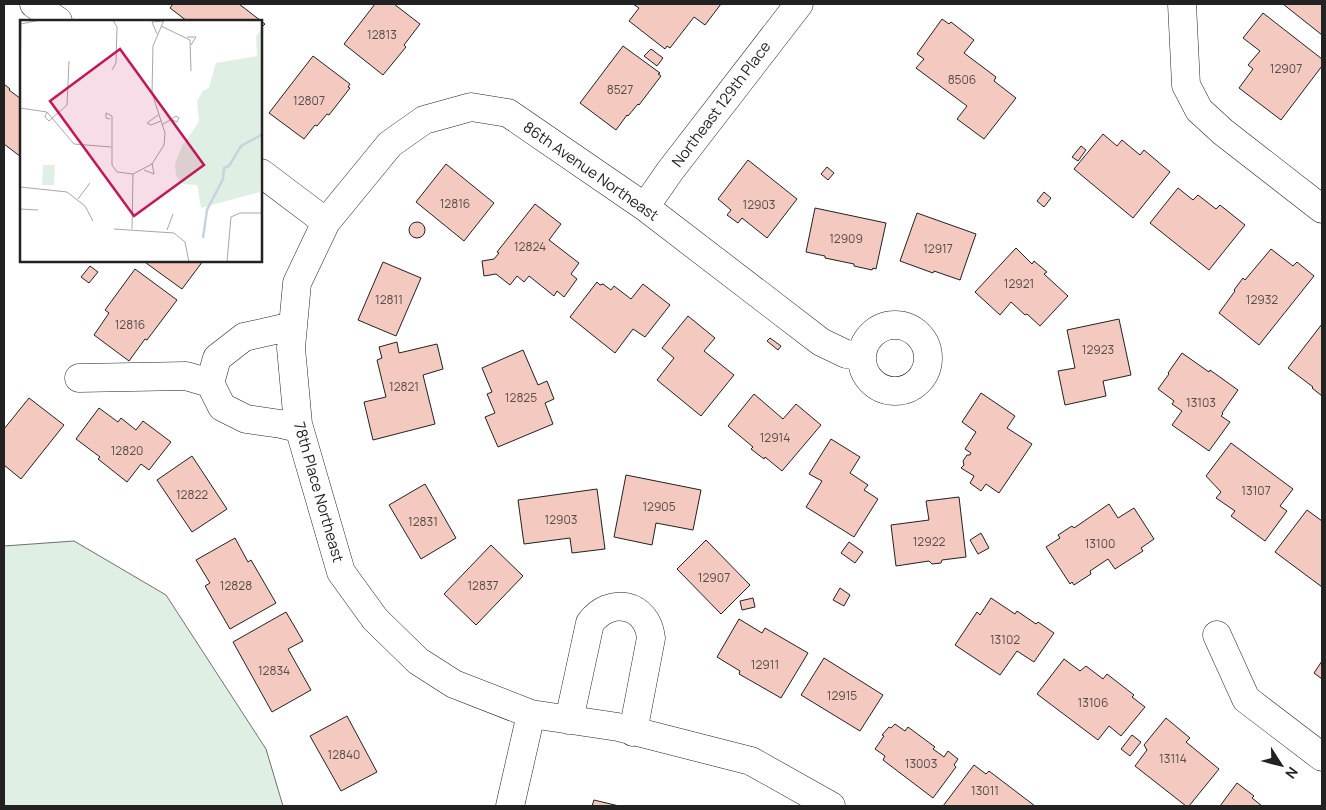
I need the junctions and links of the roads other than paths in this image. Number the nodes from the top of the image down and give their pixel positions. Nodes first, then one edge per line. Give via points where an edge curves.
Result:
1 (34, 4) edge
2 (799, 4) edge
3 (1182, 4) edge
4 (57, 20) edge
5 (262, 174) edge
6 (645, 207) junction
7 (1322, 209) edge
8 (326, 222) junction
9 (292, 337) junction
10 (861, 356) dead end
11 (79, 378) dead end
12 (210, 383) junction
13 (300, 428) junction
14 (1217, 635) dead end
15 (531, 714) junction
16 (569, 720) junction
17 (633, 732) junction
18 (1322, 757) edge
19 (510, 806) edge
20 (831, 806) edge

1 - 4 street
2 - 6 street, Northeast 129th Place
3 - 7 street via 1186,85 1199,110
5 - 8 street
6 - 8 street, 86th Avenue Northeast via 508,113 472,107 424,120 390,144
6 - 10 street, 86th Avenue Northeast via 821,342 846,354
8 - 9 street, 86th Avenue Northeast via 297,283
9 - 12 street via 244,337 217,358
9 - 13 street, 78th Place Northeast
11 - 12 street via 186,376
12 - 13 street via 222,407 246,419
13 - 15 street, 78th Place Northeast via 341,572 375,619 418,661 454,684
14 - 18 street via 1246,699
15 - 16 street, 78th Place Northeast
15 - 19 street
16 - 17 street, 78th Place Northeast
16 - 17 street via 590,623 602,610 620,606 638,613 650,628 651,638
17 - 20 street, 78th Place Northeast via 750,761

